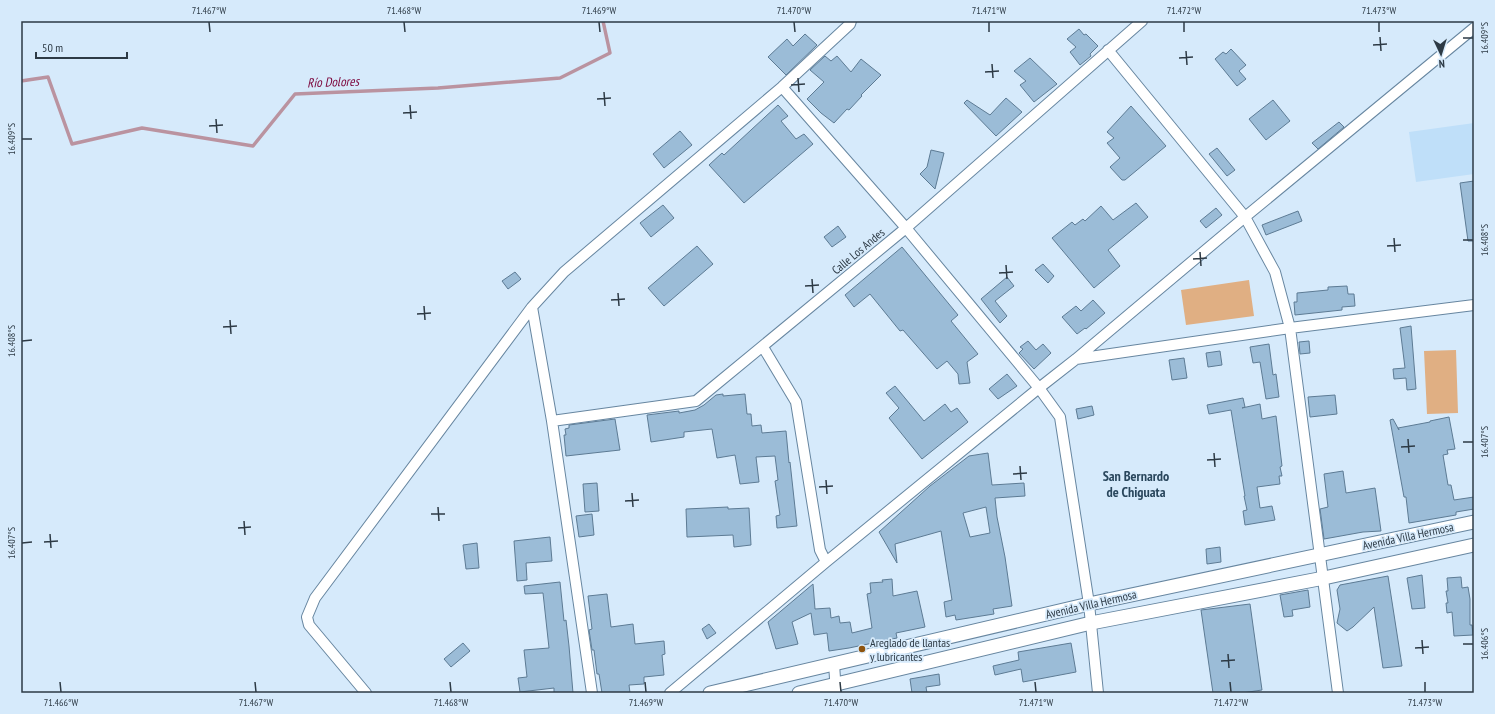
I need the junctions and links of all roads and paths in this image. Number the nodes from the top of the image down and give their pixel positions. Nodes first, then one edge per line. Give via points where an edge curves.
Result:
1 (851, 21) edge
2 (1142, 21) edge
3 (1474, 28) edge
4 (1108, 50) junction
5 (782, 87) junction
6 (1244, 217) junction
7 (906, 228) junction
8 (1474, 305) edge
9 (532, 307) junction
10 (1290, 328) junction
11 (763, 347) junction
12 (1076, 359) junction
13 (1039, 388) junction
14 (552, 421) junction
15 (1474, 522) edge
16 (1474, 545) edge
17 (1320, 555) junction
18 (826, 562) junction
19 (1324, 578) junction
20 (1089, 604) junction
21 (1092, 623) junction
22 (834, 664) junction
23 (835, 689) edge
24 (366, 693) edge
25 (592, 693) edge
26 (670, 693) edge
27 (710, 693) edge
28 (799, 693) edge
29 (1098, 693) edge
30 (1338, 693) edge

1 - 5 street
2 - 4 street, Calle Los Andes
3 - 6 street
4 - 6 street
4 - 7 street, Calle Los Andes
5 - 7 street
5 - 9 street via 564,272
6 - 10 street via 1275,272
6 - 12 street
7 - 11 street, Calle Los Andes
7 - 13 street
8 - 10 street
9 - 14 street
9 - 24 street via 315,598 307,618 309,625
10 - 12 street
10 - 17 street
11 - 14 street, Calle Los Andes via 696,402
11 - 18 street via 796,402 820,550
12 - 13 street
13 - 18 street
13 - 20 street via 1060,417
14 - 25 street
15 - 17 street, Avenida Villa Hermosa
16 - 19 street, Avenida Villa Hermosa
17 - 19 street
17 - 20 street, Avenida Villa Hermosa
18 - 26 street
19 - 21 street, Avenida Villa Hermosa
19 - 30 street
20 - 21 street
20 - 22 street, Avenida Villa Hermosa
21 - 23 street, Avenida Villa Hermosa
21 - 29 street
22 - 23 street
22 - 27 street, Avenida Villa Hermosa
23 - 28 street, Avenida Villa Hermosa

